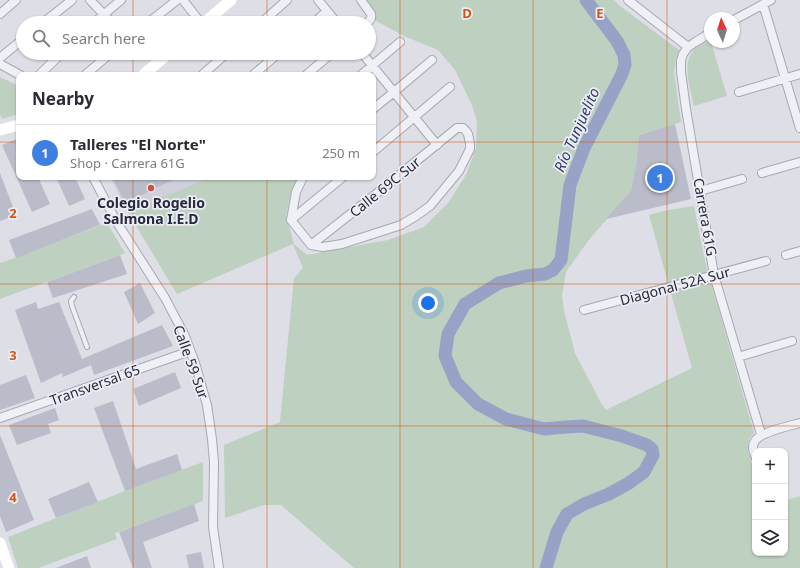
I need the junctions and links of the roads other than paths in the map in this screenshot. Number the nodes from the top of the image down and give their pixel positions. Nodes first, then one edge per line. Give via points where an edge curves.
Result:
1 (16, 0) edge
2 (72, 0) edge
3 (90, 0) edge
4 (121, 0) edge
5 (177, 0) edge
6 (183, 0) edge
7 (231, 0) edge
8 (287, 0) edge
9 (318, 0) edge
10 (361, 0) edge
11 (628, 0) edge
12 (772, 0) edge
13 (763, 4) junction
14 (327, 11) junction
15 (0, 14) edge
16 (104, 14) joint
17 (52, 16) edge
18 (157, 16) edge
19 (196, 16) edge
20 (211, 16) edge
21 (269, 16) edge
22 (322, 16) edge
23 (331, 16) edge
24 (372, 16) edge
25 (740, 17) edge
26 (704, 37) edge
27 (400, 42) dead end
28 (16, 45) edge
29 (688, 47) junction
30 (0, 58) edge
31 (54, 60) edge
32 (103, 60) edge
33 (161, 60) edge
34 (219, 60) edge
35 (271, 60) edge
36 (324, 60) edge
37 (368, 60) edge
38 (432, 60) dead end
39 (0, 64) edge
40 (372, 65) junction
41 (41, 72) edge
42 (89, 72) edge
43 (147, 72) edge
44 (205, 72) edge
45 (257, 72) edge
46 (310, 72) edge
47 (364, 72) edge
48 (16, 73) edge
49 (800, 74) edge
50 (785, 78) junction
51 (450, 87) dead end
52 (394, 92) junction
53 (739, 92) dead end
54 (376, 107) edge
55 (414, 118) junction
56 (16, 126) edge
57 (800, 128) edge
58 (0, 130) edge
59 (437, 145) junction
60 (376, 150) edge
61 (800, 162) edge
62 (762, 173) dead end
63 (742, 179) dead end
64 (95, 180) edge
65 (302, 180) edge
66 (339, 180) edge
67 (700, 191) junction
68 (291, 220) junction
69 (311, 245) junction
70 (800, 251) edge
71 (786, 255) dead end
72 (766, 261) dead end
73 (714, 275) junction
74 (74, 298) dead end
75 (584, 310) dead end
76 (792, 341) dead end
77 (87, 347) dead end
78 (190, 351) junction
79 (738, 357) junction
80 (0, 418) edge
81 (800, 423) edge
82 (761, 434) junction
83 (753, 448) edge
84 (0, 543) edge
85 (9, 568) edge
86 (219, 568) edge

1 - 15 street
2 - 17 street
3 - 16 street
4 - 16 street
5 - 18 street
6 - 19 street
7 - 20 street
8 - 21 street
9 - 14 street
10 - 24 street
11 - 29 street
12 - 13 street
13 - 25 street
13 - 50 street
14 - 22 street
14 - 23 street
26 - 29 street
27 - 40 street
28 - 30 street
29 - 67 street, Carrera 61G via 681,61 681,72
31 - 41 street
32 - 42 street
33 - 43 street
34 - 44 street
35 - 45 street
36 - 46 street
37 - 40 street
38 - 52 street
39 - 48 street
40 - 47 street
40 - 52 street
49 - 50 street
50 - 53 street
50 - 57 street
51 - 55 street
52 - 54 street
52 - 55 street
55 - 59 street
55 - 60 street
56 - 58 street
59 - 69 street, Calle 69C Sur
59 - 69 street, Calle 69C Sur via 457,128 462,128 468,134 470,149 459,171 430,206 401,225 342,244 323,247
61 - 62 street
63 - 67 street
64 - 78 street, Calle 59 Sur via 122,231 165,298
65 - 68 street via 296,192
66 - 68 street
67 - 73 street, Carrera 61G
68 - 69 street
70 - 71 street
72 - 73 street, Diagonal 52A Sur
73 - 75 street, Diagonal 52A Sur
73 - 79 street, Carrera 61G
74 - 77 lane via 72,306
76 - 79 street
78 - 80 street, Transversal 65
78 - 86 street, Calle 59 Sur via 203,390 210,425 214,462 213,526
79 - 82 street, Carrera 61G
81 - 82 street
82 - 83 street via 754,441
84 - 85 street

